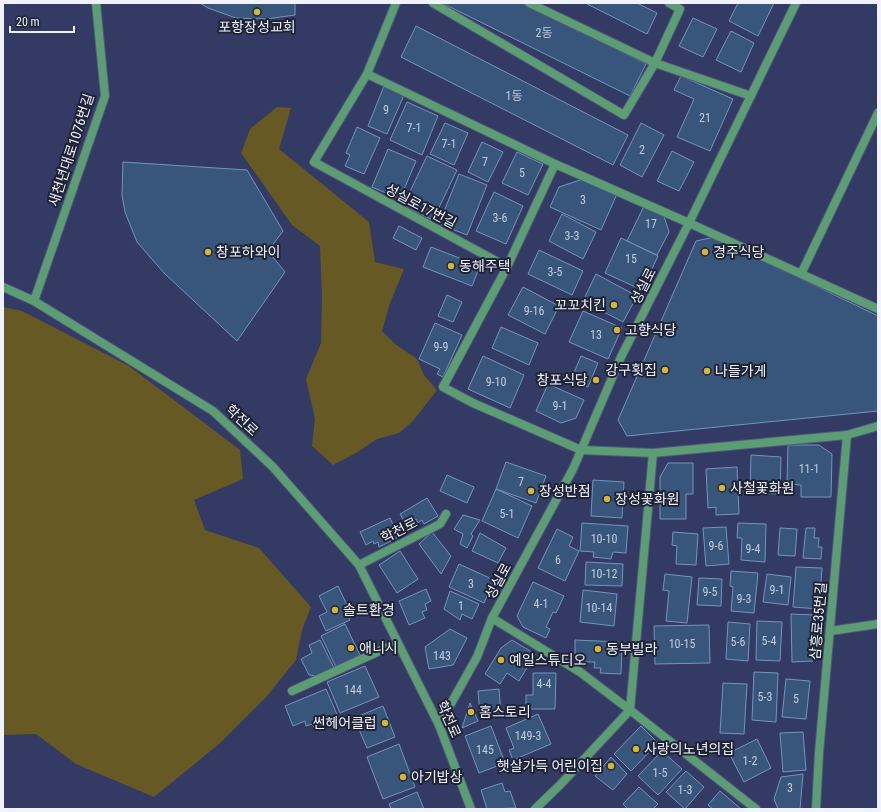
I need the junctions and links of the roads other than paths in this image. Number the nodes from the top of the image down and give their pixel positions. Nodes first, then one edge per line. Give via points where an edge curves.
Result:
1 (96, 3) edge
2 (396, 3) edge
3 (433, 3) edge
4 (529, 3) edge
5 (669, 3) edge
6 (796, 3) edge
7 (655, 63) junction
8 (367, 74) junction
9 (751, 96) junction
10 (878, 113) edge
11 (556, 164) junction
12 (690, 223) junction
13 (507, 267) junction
14 (801, 274) junction
15 (3, 287) edge
16 (34, 301) junction
17 (878, 309) edge
18 (878, 426) edge
19 (847, 435) junction
20 (581, 450) junction
21 (653, 453) junction
22 (446, 514) dead end
23 (359, 565) junction
24 (492, 618) junction
25 (878, 624) edge
26 (830, 631) junction
27 (397, 642) junction
28 (292, 691) dead end
29 (630, 710) junction
30 (439, 725) junction
31 (471, 809) edge
32 (535, 809) edge
33 (756, 809) edge
34 (816, 809) edge

1 - 16 street, 새천년대로1076번길 via 105,96
2 - 8 street, 성실로17번길
3 - 7 street via 624,115
4 - 7 street
5 - 7 street via 680,9
6 - 9 street, 성실로
7 - 9 street
8 - 11 street
8 - 13 street, 성실로17번길 via 314,162
9 - 12 street, 성실로
10 - 14 street
11 - 12 street
11 - 13 street
12 - 14 street
12 - 20 street, 성실로 via 621,356
13 - 20 street via 443,387 473,403
14 - 17 street
15 - 16 street, 학전로
16 - 23 street, 학전로 via 213,411 273,467
18 - 19 street
19 - 21 street
19 - 26 street, 삼흥로35번길
20 - 21 street
20 - 24 street, 성실로
21 - 29 street
22 - 23 street, 학천로 via 440,524
23 - 27 street, 학전로
24 - 29 street via 580,672
24 - 30 street, 성실로 via 476,657
25 - 26 street
26 - 34 street, 삼흥로35번길
27 - 28 street
27 - 30 street, 학전로
29 - 32 street
29 - 33 street
30 - 31 street, 학전로

